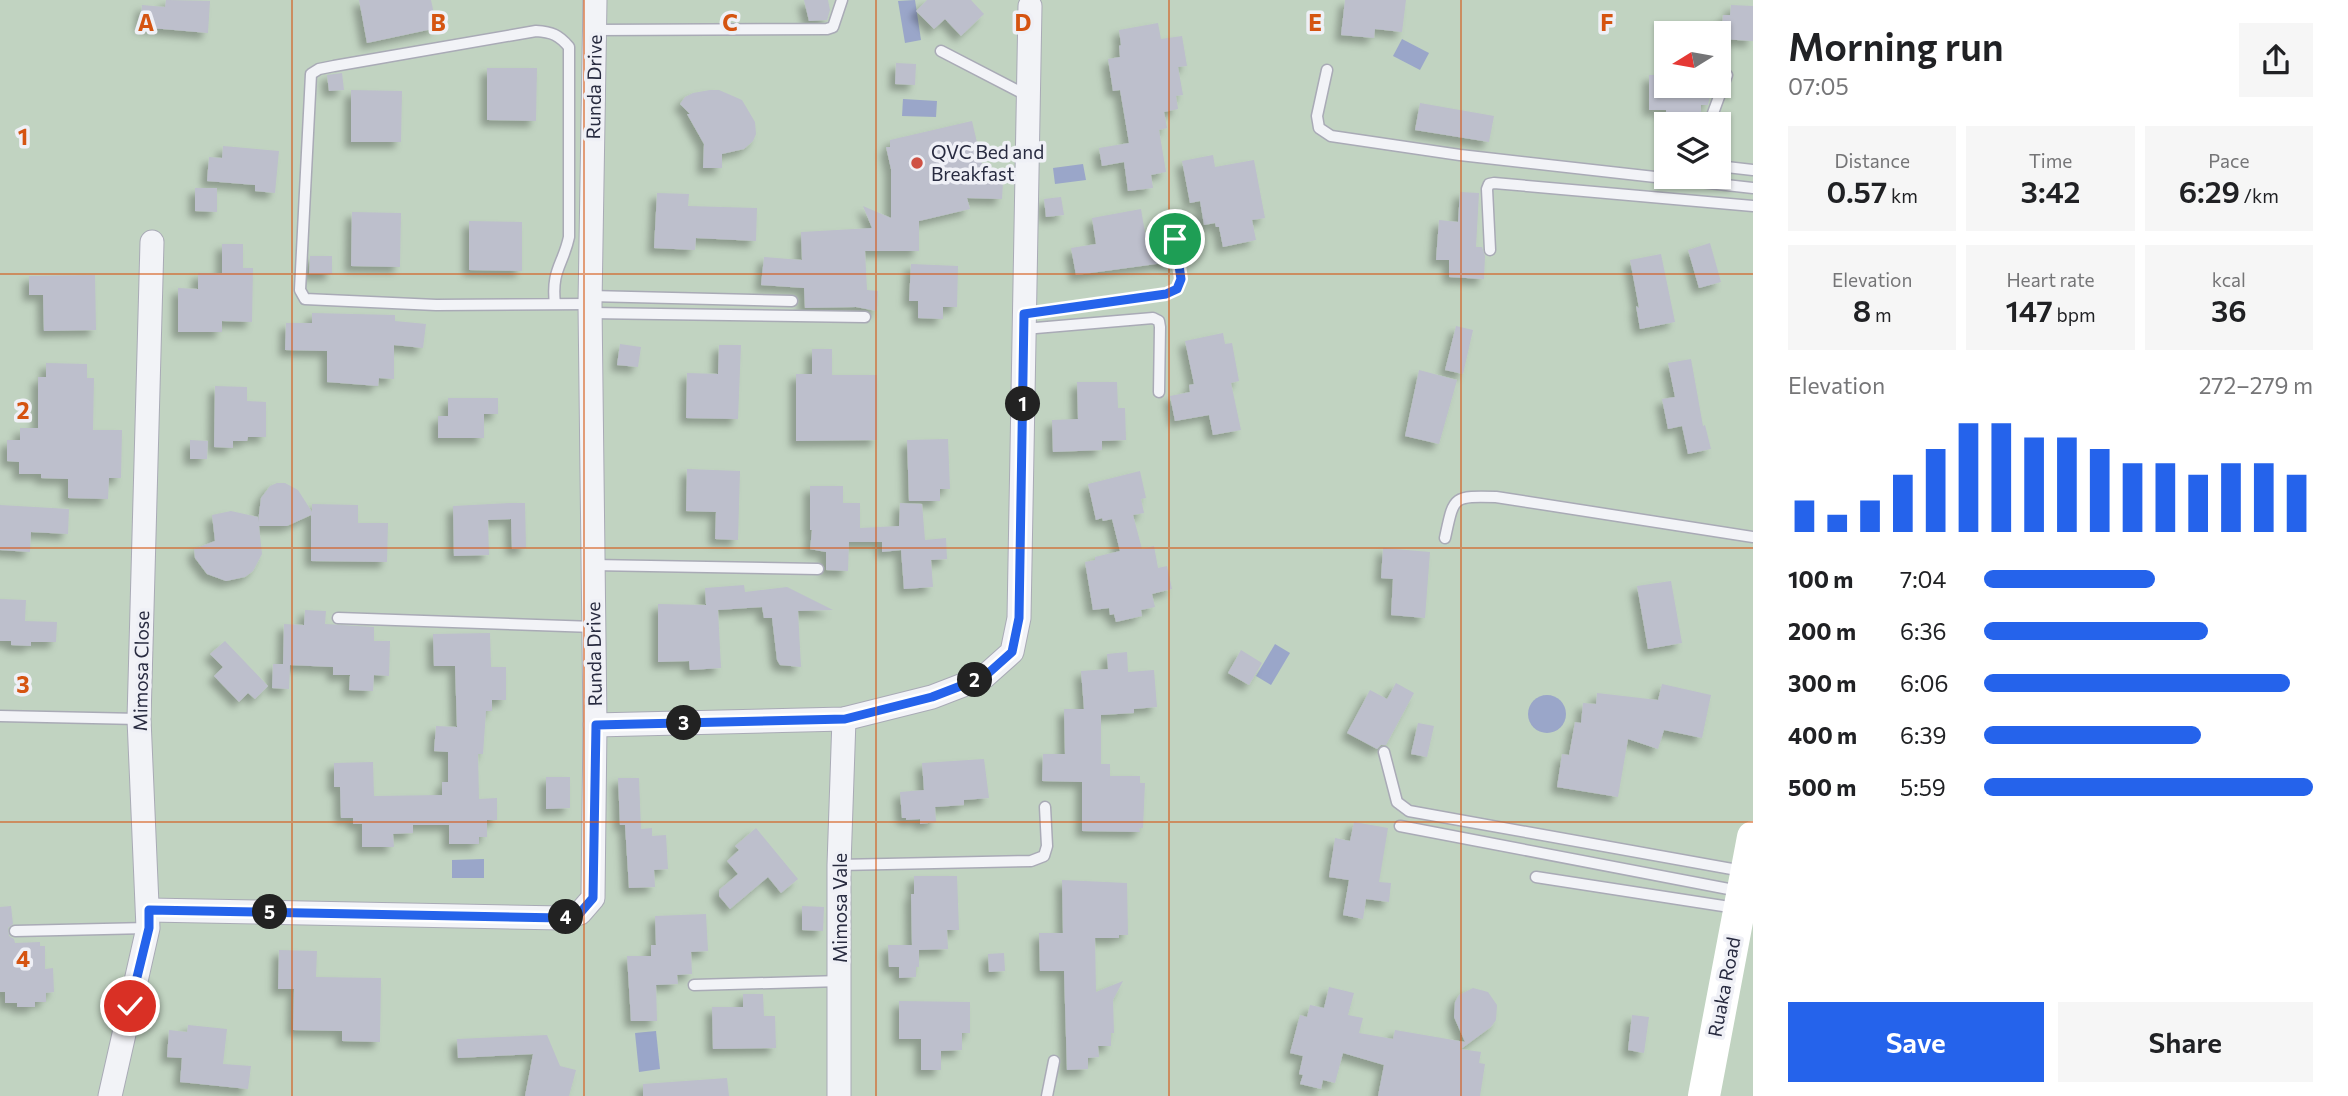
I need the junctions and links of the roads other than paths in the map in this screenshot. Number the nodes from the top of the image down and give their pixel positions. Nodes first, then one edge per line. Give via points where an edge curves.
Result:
1 (595, 0) edge
2 (842, 0) edge
3 (1030, 6) dead end
4 (595, 30) junction
5 (941, 51) dead end
6 (1327, 70) dead end
7 (1028, 96) junction
8 (1731, 167) edge
9 (1753, 170) edge
10 (1753, 188) edge
11 (1753, 206) edge
12 (1175, 239) dead end
13 (152, 242) dead end
14 (1490, 250) dead end
15 (792, 301) dead end
16 (555, 304) junction
17 (590, 304) junction
18 (865, 317) dead end
19 (1024, 322) junction
20 (1159, 392) dead end
21 (1753, 537) edge
22 (1445, 538) dead end
23 (593, 565) junction
24 (818, 569) dead end
25 (338, 618) dead end
26 (594, 627) junction
27 (0, 716) edge
28 (139, 719) junction
29 (845, 719) junction
30 (596, 725) junction
31 (1384, 752) dead end
32 (1045, 807) dead end
33 (1400, 826) dead end
34 (1753, 837) edge
35 (839, 864) junction
36 (1535, 877) dead end
37 (1742, 890) junction
38 (149, 919) junction
39 (15, 931) dead end
40 (841, 981) junction
41 (694, 985) dead end
42 (1054, 1061) dead end
43 (110, 1096) edge
44 (839, 1096) edge
45 (1047, 1096) edge
46 (1704, 1096) edge

1 - 4 street, Runda Drive
2 - 4 lane via 836,23 827,29
3 - 7 street
4 - 17 street, Runda Drive
5 - 7 lane
6 - 10 lane via 1317,116 1319,128 1331,136
7 - 19 street
8 - 9 lane
11 - 14 lane via 1494,183 1487,189
12 - 19 lane via 1181,279 1177,289
13 - 28 street, Mimosa Close
15 - 17 lane
16 - 16 lane via 305,299 300,290 311,74 334,66 536,31 552,32 562,39 569,47 569,237 555,271
16 - 17 lane
17 - 18 lane
17 - 23 street, Runda Drive
19 - 20 lane via 1159,321
19 - 29 street via 1019,618 1012,652 984,677 932,697
21 - 22 lane via 1496,497 1463,496 1451,509
23 - 24 lane
23 - 26 street, Runda Drive
25 - 26 lane
26 - 30 street, Runda Drive
27 - 28 lane
28 - 38 street, Mimosa Close
29 - 30 street
29 - 35 street, Mimosa Vale
30 - 38 street, Runda Drive via 593,898 580,913 562,918
31 - 37 lane via 1397,802 1409,811
32 - 35 lane via 1047,846 1044,856 1031,861
33 - 37 lane
34 - 37 street, Ruaka Road
35 - 40 street, Mimosa Vale
36 - 37 lane
37 - 46 street, Ruaka Road
38 - 39 lane
38 - 43 street, Mimosa Close
40 - 41 lane
40 - 44 street, Mimosa Vale
42 - 45 lane

